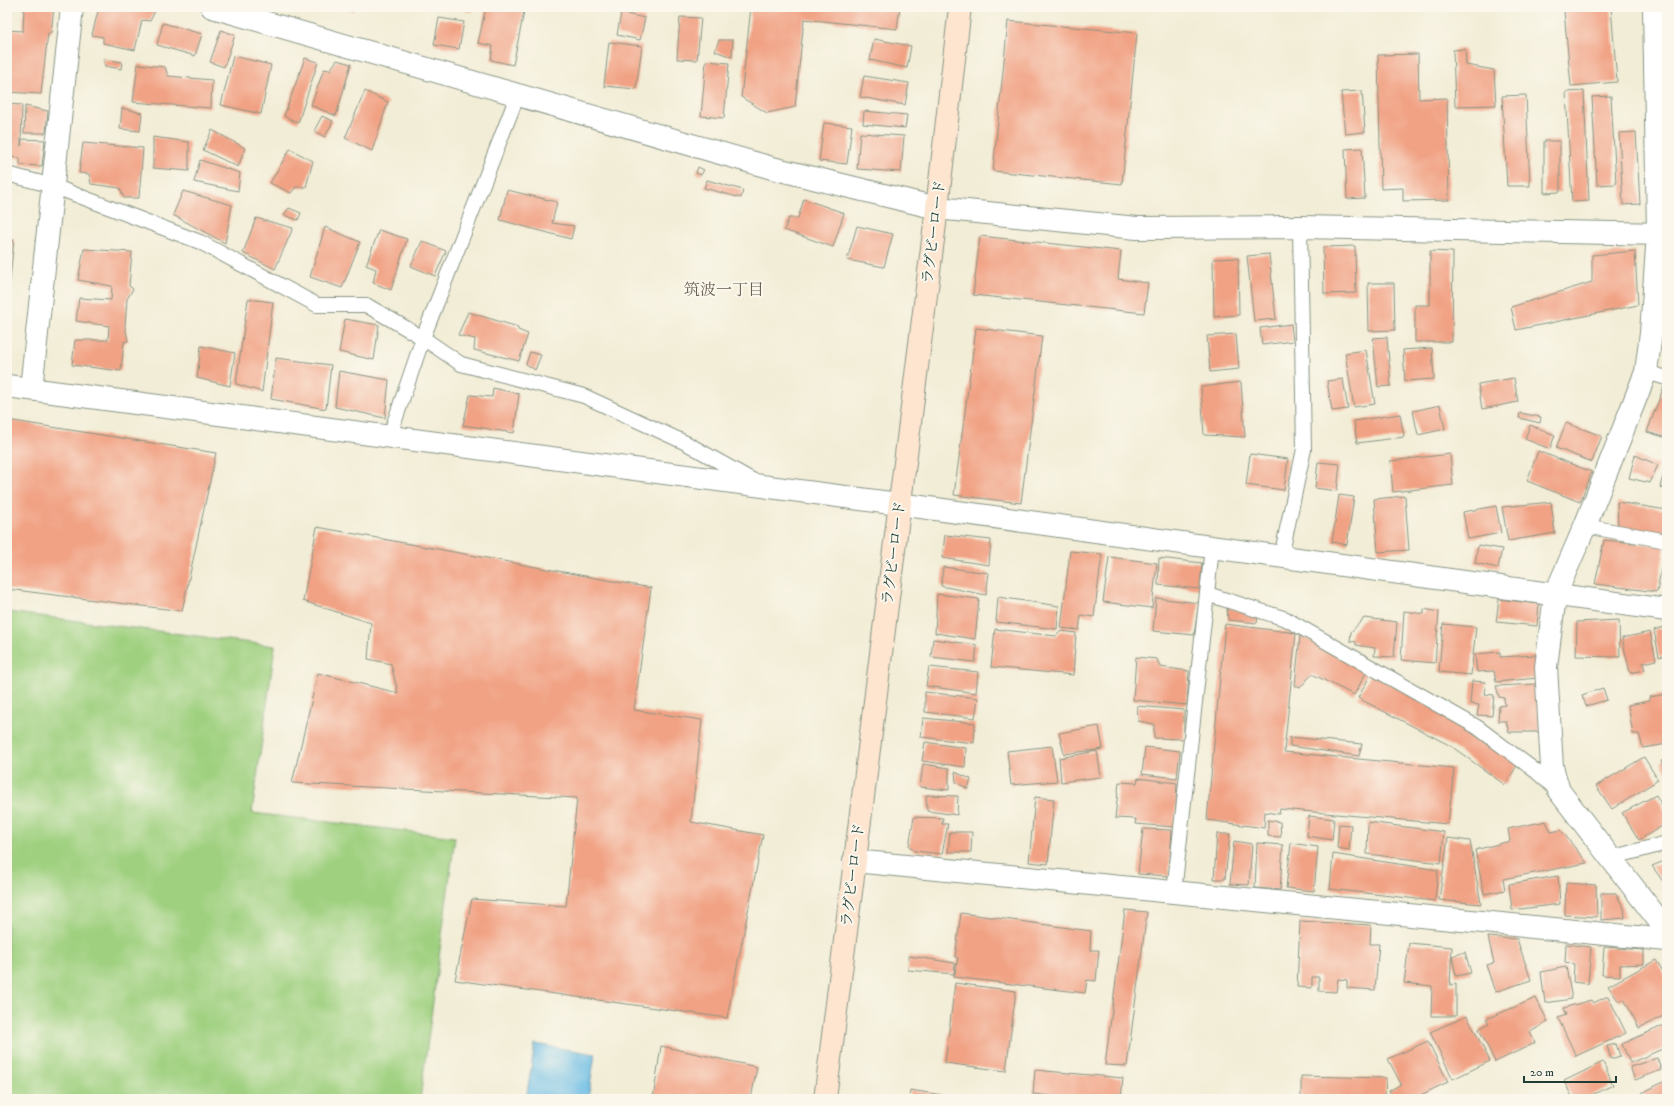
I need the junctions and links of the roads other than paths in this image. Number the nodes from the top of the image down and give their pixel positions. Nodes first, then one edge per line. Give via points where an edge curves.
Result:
1 (72, 7) edge
2 (212, 7) edge
3 (960, 7) edge
4 (1654, 7) edge
5 (518, 94) junction
6 (7, 174) edge
7 (53, 186) junction
8 (937, 208) junction
9 (1300, 227) junction
10 (1663, 233) edge
11 (423, 338) junction
12 (1646, 372) junction
13 (1667, 378) edge
14 (7, 386) edge
15 (31, 389) junction
16 (389, 438) junction
17 (761, 486) junction
18 (900, 504) junction
19 (1584, 526) junction
20 (1667, 541) edge
21 (1212, 548) junction
22 (1282, 557) junction
23 (1207, 594) junction
24 (1555, 595) junction
25 (1667, 610) edge
26 (1558, 791) junction
27 (1667, 843) edge
28 (1610, 858) junction
29 (854, 861) junction
30 (1174, 892) junction
31 (1667, 931) edge
32 (1667, 940) edge
33 (825, 1099) edge

1 - 7 street
2 - 5 street
3 - 8 main road, ラグビーロード
4 - 10 street
5 - 8 street via 772,168
5 - 11 lane
6 - 7 lane
7 - 11 lane via 200,242 317,305 366,305
7 - 15 street
8 - 9 street via 1137,228
8 - 18 main road, ラグビーロード
9 - 10 street
9 - 22 lane via 1304,450
10 - 12 street
11 - 16 lane
11 - 17 lane via 461,364 584,396 686,443
12 - 13 lane
12 - 19 street
14 - 15 street
15 - 16 street
16 - 17 street
17 - 18 street
18 - 21 street
18 - 29 main road, ラグビーロード
19 - 20 lane
19 - 24 street
21 - 22 street
21 - 23 lane
22 - 24 street
23 - 26 lane via 1293,622 1477,727
23 - 30 lane
24 - 25 street
24 - 26 street via 1546,667 1552,766
26 - 28 street
27 - 28 lane
28 - 31 street
29 - 30 street
29 - 33 main road, ラグビーロード
30 - 32 street

